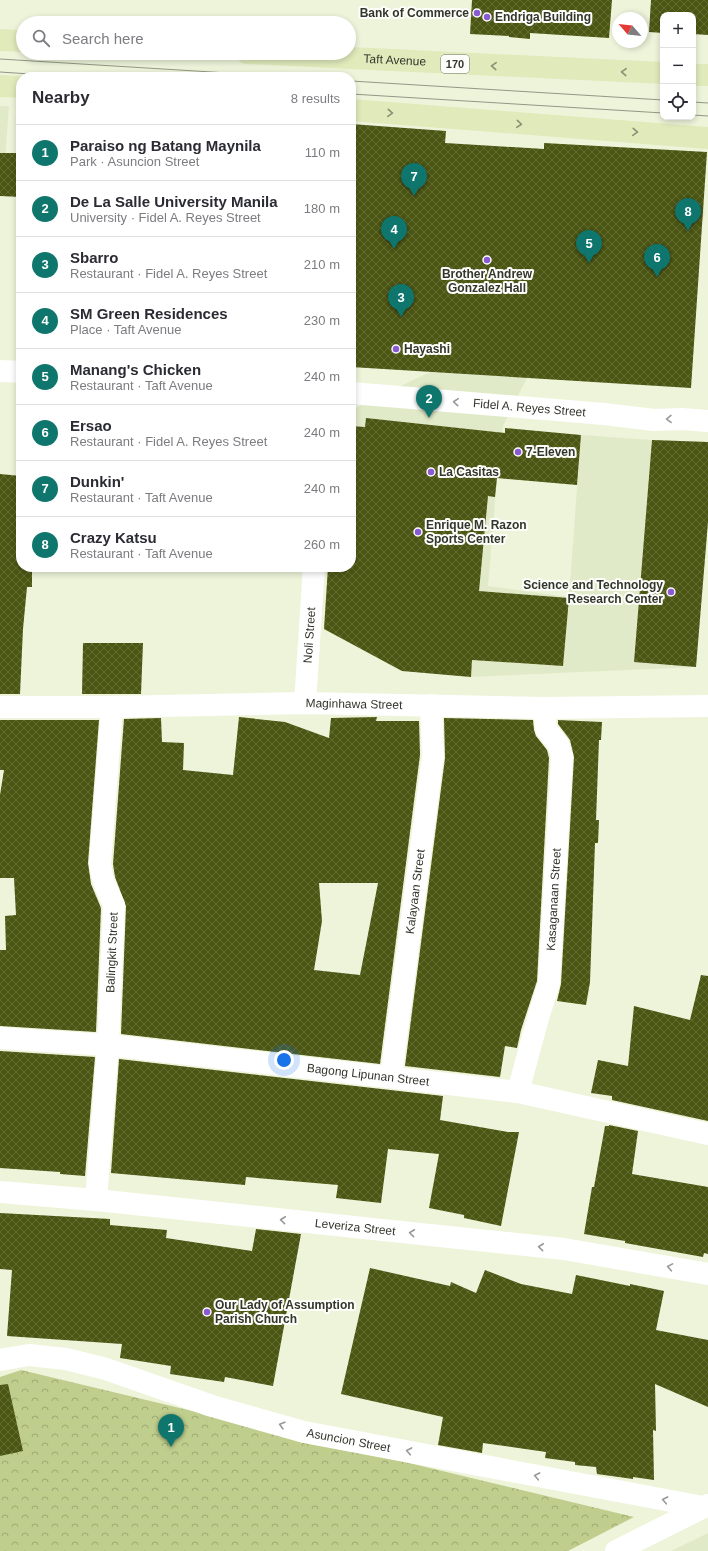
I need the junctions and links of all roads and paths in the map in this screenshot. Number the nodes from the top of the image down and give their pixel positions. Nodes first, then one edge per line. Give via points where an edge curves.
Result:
1 (0, 40) edge
2 (16, 41) edge
3 (356, 58) edge
4 (660, 73) edge
5 (696, 75) edge
6 (708, 75) edge
7 (0, 86) edge
8 (16, 87) edge
9 (356, 110) edge
10 (708, 138) edge
11 (0, 371) edge
12 (16, 372) edge
13 (356, 393) edge
14 (708, 421) edge
15 (314, 572) edge
16 (305, 702) junction
17 (431, 705) junction
18 (0, 706) edge
19 (708, 706) edge
20 (112, 707) junction
21 (544, 708) junction
22 (0, 1038) edge
23 (108, 1045) junction
24 (391, 1078) junction
25 (518, 1092) junction
26 (708, 1134) edge
27 (0, 1192) edge
28 (96, 1200) junction
29 (708, 1274) edge
30 (0, 1360) edge
31 (706, 1506) edge
32 (616, 1551) edge

1 - 2 main road
4 -> 3 main road, Taft Avenue / 170
5 - 6 main road
7 - 8 main road
9 -> 10 main road
11 - 12 street
14 -> 13 street, Fidel A. Reyes Street via 654,420
15 - 16 street, Noli Street
16 - 17 street, Maginhawa Street
16 - 20 street, Maginhawa Street
17 - 21 street, Maginhawa Street
17 - 24 street, Kalayaan Street via 433,756
18 - 20 street, Maginhawa Street
19 - 21 street, Maginhawa Street
20 - 23 street, Balingkit Street via 100,864 104,886 114,905
21 - 25 street, Kasaganaan Street via 546,729 558,744 562,756 552,946 549,983
22 - 23 street, Bagong Lipunan Street
23 - 24 street, Bagong Lipunan Street
23 - 28 street, Balingkit Street
24 - 25 street, Bagong Lipunan Street
25 - 26 street, Bagong Lipunan Street
27 - 28 street, Leveriza Street
29 -> 28 street, Leveriza Street via 564,1249
31 -> 30 street, Asuncion Street via 304,1432 212,1406 106,1369 66,1358 29,1355
31 - 32 street

